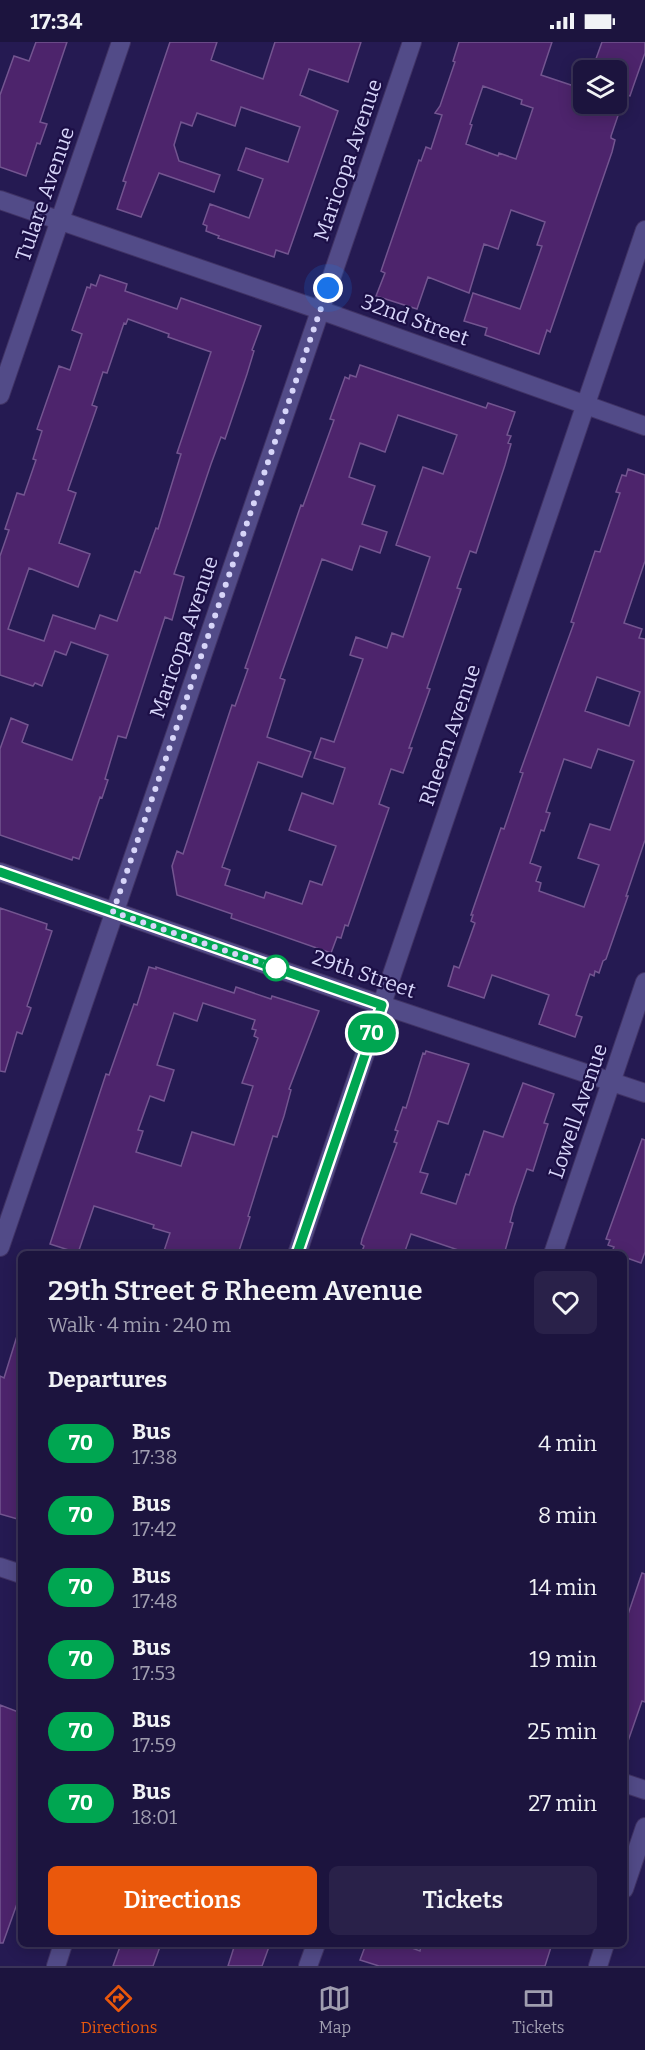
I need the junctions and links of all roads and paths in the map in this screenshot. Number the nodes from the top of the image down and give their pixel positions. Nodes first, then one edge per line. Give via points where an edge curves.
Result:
1 (120, 42) edge
2 (412, 42) edge
3 (0, 200) edge
4 (60, 220) junction
5 (645, 230) edge
6 (320, 310) junction
7 (0, 395) edge
8 (586, 405) junction
9 (645, 426) edge
10 (0, 872) edge
11 (113, 912) junction
12 (645, 982) edge
13 (382, 1005) junction
14 (611, 1082) junction
15 (645, 1093) edge
16 (0, 1247) edge
17 (298, 1251) edge
18 (554, 1251) edge
19 (0, 1567) edge
20 (18, 1573) edge
21 (627, 1784) edge
22 (645, 1790) edge
23 (645, 1827) edge
24 (627, 1880) edge
25 (62, 1947) edge
26 (315, 1947) edge
27 (604, 1947) edge
28 (56, 1966) edge
29 (308, 1966) edge
30 (598, 1966) edge

1 - 4 street, Tulare Avenue
2 - 6 street, Maricopa Avenue
3 - 4 street, 32nd Street
4 - 6 street, 32nd Street
4 - 7 street, Tulare Avenue
5 - 8 street, Rheem Avenue
6 - 8 street, 32nd Street
6 - 11 street, Maricopa Avenue
8 - 9 street, 32nd Street
8 - 13 street, Rheem Avenue
10 - 11 street, 29th Street
11 - 13 street, 29th Street
11 - 16 street, Maricopa Avenue
12 - 14 street, Lowell Avenue
13 - 14 street, 29th Street
13 - 17 street, Rheem Avenue
14 - 15 street, 29th Street
14 - 18 street, Lowell Avenue
19 - 20 street
21 - 22 street
23 - 24 street
25 - 28 street
26 - 29 street
27 - 30 street

